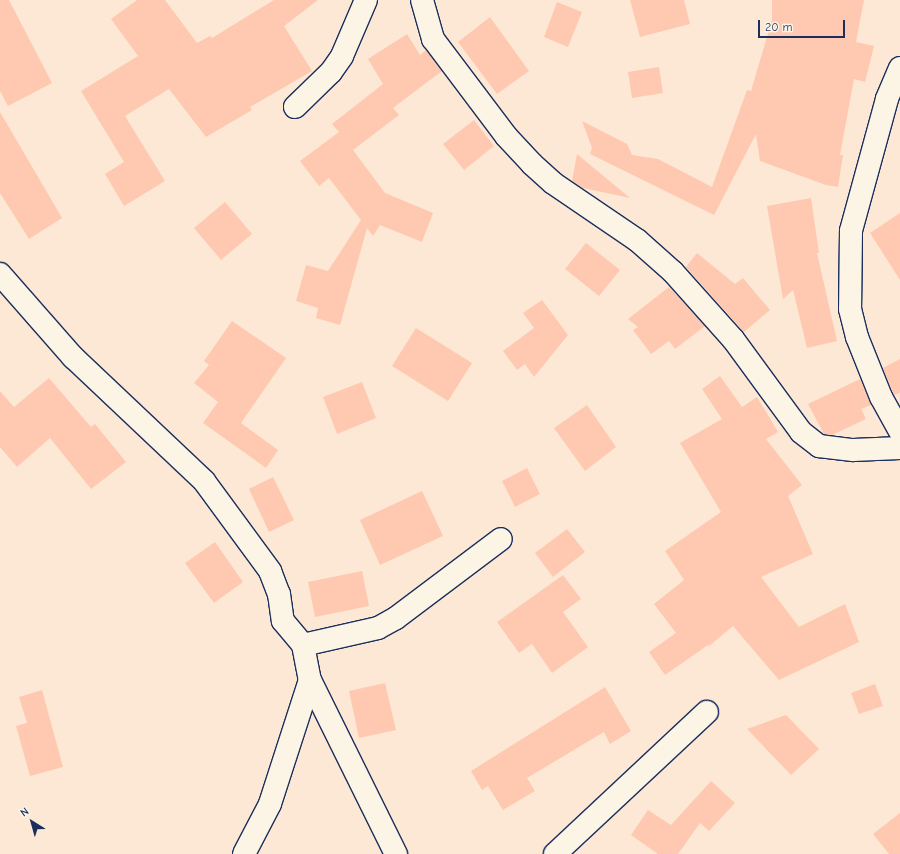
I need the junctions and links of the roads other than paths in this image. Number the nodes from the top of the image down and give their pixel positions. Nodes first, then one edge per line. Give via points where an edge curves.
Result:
1 (366, 0) edge
2 (422, 0) edge
3 (900, 68) edge
4 (295, 107) dead end
5 (0, 274) edge
6 (900, 431) edge
7 (900, 448) edge
8 (501, 539) dead end
9 (303, 645) junction
10 (310, 680) junction
11 (707, 712) dead end
12 (244, 854) edge
13 (396, 854) edge
14 (556, 854) edge

1 - 4 street via 342,56 331,72
2 - 7 street via 433,39 506,136 553,183 637,240 673,272 733,339 801,432 819,446 853,450
3 - 6 street via 887,99 851,231 850,309 862,350 881,397
5 - 9 street via 73,357 204,481 270,571 279,594 283,621
8 - 9 street via 396,618 378,628
9 - 10 street
10 - 12 street via 270,804
10 - 13 street
11 - 14 street

